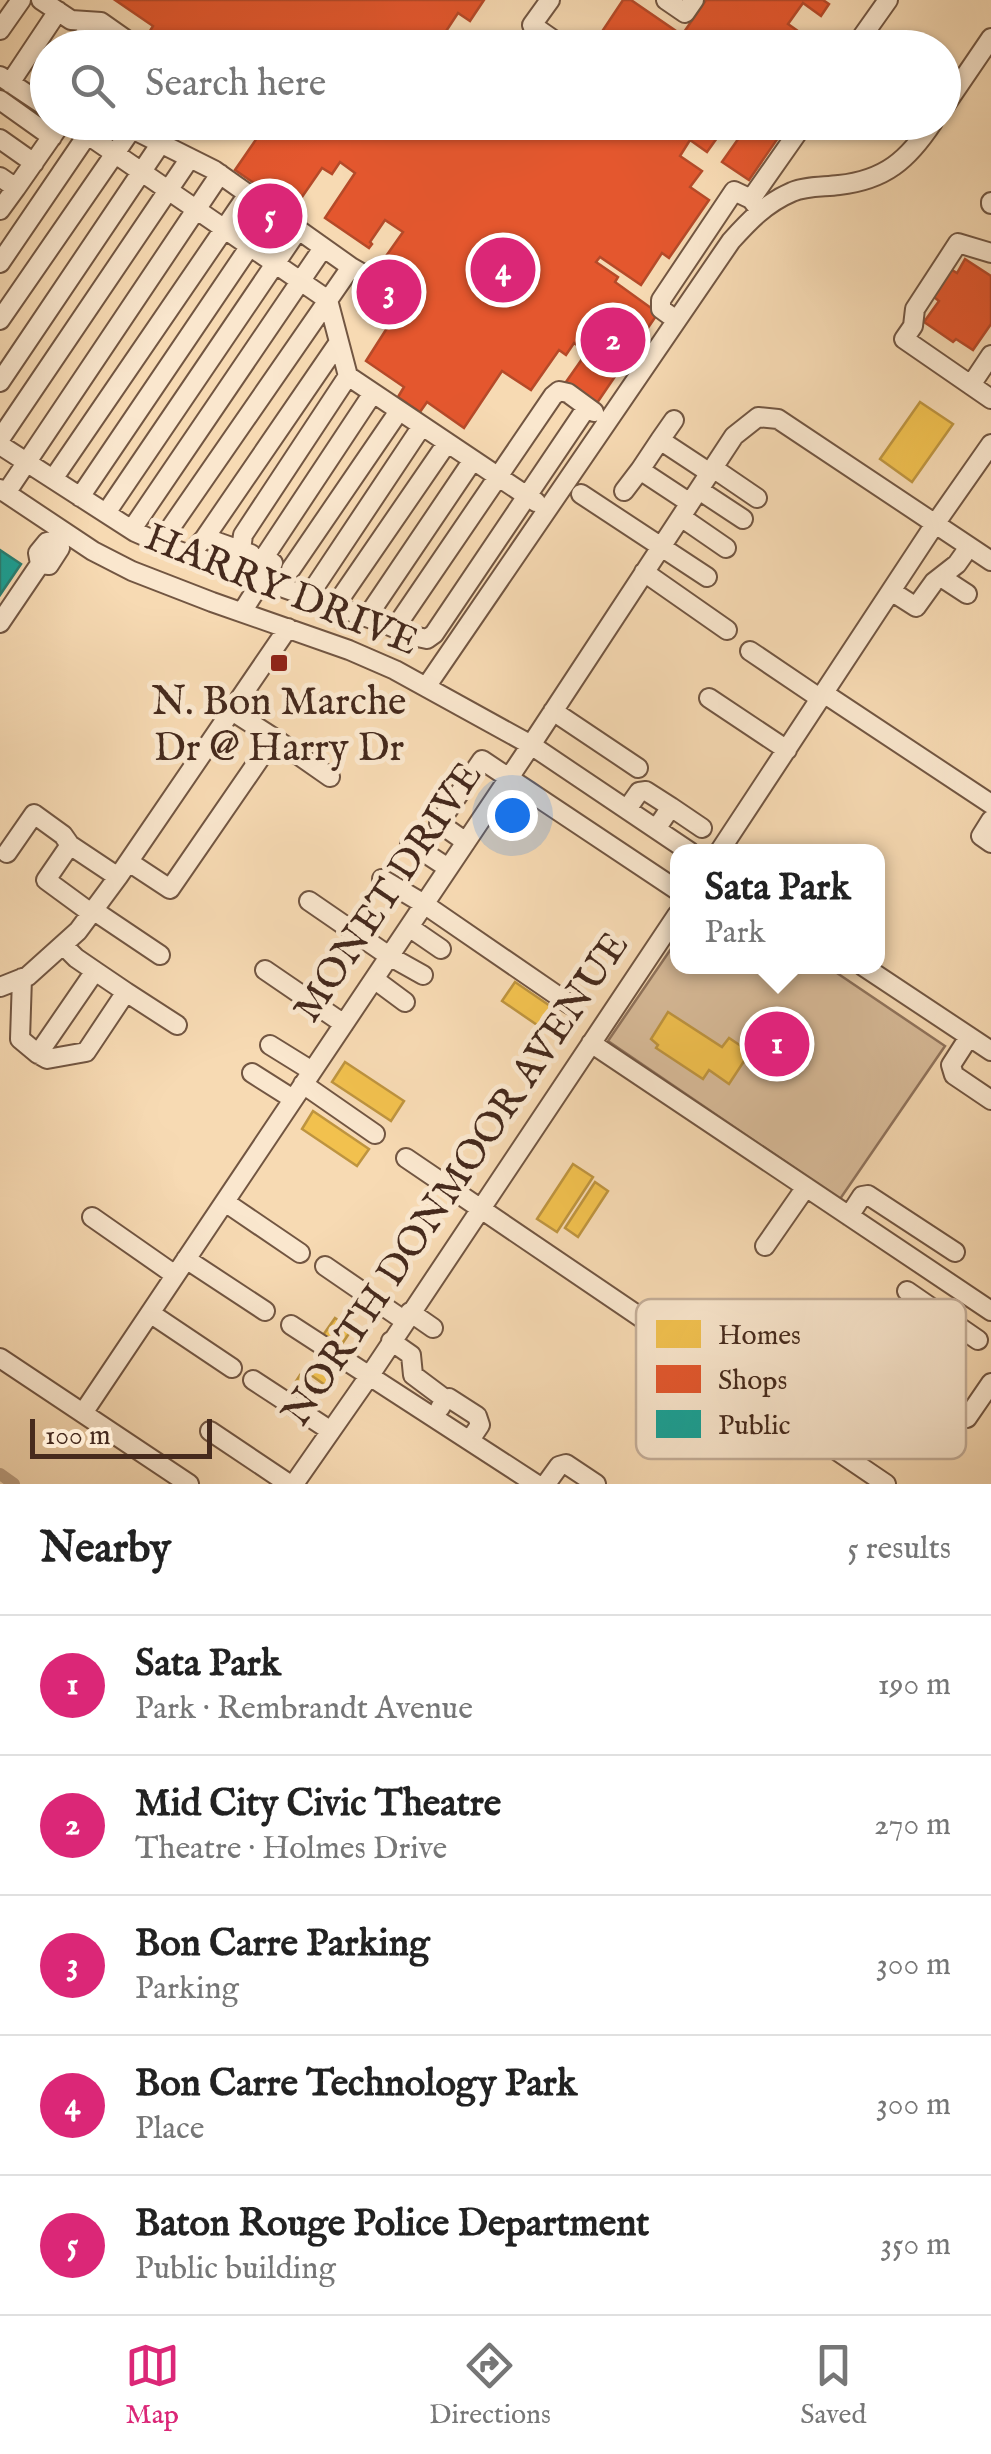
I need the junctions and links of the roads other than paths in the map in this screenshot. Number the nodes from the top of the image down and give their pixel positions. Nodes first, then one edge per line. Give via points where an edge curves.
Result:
1 (21, 0) edge
2 (41, 0) edge
3 (550, 0) edge
4 (666, 0) edge
5 (694, 0) edge
6 (888, 0) edge
7 (58, 11) junction
8 (93, 22) junction
9 (0, 30) edge
10 (43, 30) edge
11 (88, 30) edge
12 (107, 30) edge
13 (539, 30) edge
14 (867, 30) edge
15 (991, 38) edge
16 (30, 47) edge
17 (5, 79) edge
18 (961, 82) edge
19 (30, 92) edge
20 (0, 100) edge
21 (30, 113) edge
22 (0, 139) edge
23 (51, 140) edge
24 (85, 140) edge
25 (103, 140) edge
26 (125, 140) edge
27 (156, 140) edge
28 (794, 140) edge
29 (921, 140) edge
30 (161, 143) junction
31 (116, 154) junction
32 (190, 158) junction
33 (34, 163) junction
34 (142, 172) junction
35 (220, 174) junction
36 (8, 183) edge
37 (169, 191) junction
38 (248, 194) junction
39 (756, 204) junction
40 (0, 210) edge
41 (196, 210) junction
42 (273, 212) junction
43 (224, 228) junction
44 (298, 230) junction
45 (250, 247) junction
46 (324, 248) junction
47 (991, 253) edge
48 (0, 264) edge
49 (275, 264) junction
50 (351, 267) junction
51 (300, 281) junction
52 (398, 294) dead end
53 (328, 300) junction
54 (0, 318) edge
55 (676, 320) junction
56 (339, 342) junction
57 (991, 355) edge
58 (348, 376) junction
59 (0, 382) edge
60 (373, 393) junction
61 (985, 393) edge
62 (587, 407) junction
63 (399, 410) junction
64 (674, 420) dead end
65 (607, 421) junction
66 (422, 426) junction
67 (660, 440) junction
68 (0, 442) edge
69 (447, 442) junction
70 (991, 444) edge
71 (474, 460) junction
72 (26, 462) junction
73 (640, 470) junction
74 (712, 470) junction
75 (498, 477) junction
76 (53, 480) junction
77 (3, 491) edge
78 (624, 492) dead end
79 (581, 494) dead end
80 (80, 496) junction
81 (527, 496) junction
82 (757, 498) dead end
83 (690, 504) junction
84 (546, 510) junction
85 (106, 513) junction
86 (743, 519) dead end
87 (935, 524) junction
88 (132, 530) junction
89 (60, 536) junction
90 (204, 540) junction
91 (160, 543) junction
92 (661, 547) junction
93 (969, 547) junction
94 (726, 548) dead end
95 (241, 550) junction
96 (190, 555) junction
97 (991, 562) edge
98 (276, 564) junction
99 (230, 570) junction
100 (644, 572) junction
101 (941, 577) junction
102 (707, 578) dead end
103 (262, 581) junction
104 (891, 591) junction
105 (967, 594) dead end
106 (308, 597) junction
107 (212, 602) junction
108 (335, 606) junction
109 (242, 612) junction
110 (367, 617) junction
111 (0, 624) edge
112 (288, 628) junction
113 (395, 628) junction
114 (728, 630) dead end
115 (750, 652) dead end
116 (426, 687) junction
117 (823, 696) junction
118 (709, 698) dead end
119 (232, 711) junction
120 (553, 711) junction
121 (274, 738) junction
122 (531, 745) junction
123 (787, 750) junction
124 (638, 768) dead end
125 (330, 777) dead end
126 (509, 778) junction
127 (991, 804) edge
128 (671, 808) junction
129 (627, 809) junction
130 (991, 820) edge
131 (702, 828) dead end
132 (656, 829) junction
133 (466, 842) junction
134 (991, 842) edge
135 (410, 843) dead end
136 (678, 844) edge
137 (724, 844) edge
138 (70, 845) junction
139 (7, 853) dead end
140 (448, 868) junction
141 (124, 870) junction
142 (382, 879) dead end
143 (670, 885) edge
144 (310, 901) dead end
145 (424, 904) junction
146 (92, 912) junction
147 (670, 925) edge
148 (408, 927) junction
149 (63, 945) junction
150 (441, 949) dead end
151 (160, 955) dead end
152 (389, 956) junction
153 (264, 970) dead end
154 (94, 971) junction
155 (876, 974) edge
156 (423, 975) dead end
157 (22, 978) junction
158 (374, 979) junction
159 (0, 987) edge
160 (126, 992) junction
161 (406, 1002) dead end
162 (571, 1005) dead end
163 (344, 1024) junction
164 (176, 1026) dead end
165 (969, 1036) junction
166 (591, 1043) junction
167 (270, 1044) dead end
168 (991, 1051) edge
169 (38, 1054) junction
170 (252, 1072) dead end
171 (303, 1085) junction
172 (991, 1100) edge
173 (375, 1134) dead end
174 (406, 1158) dead end
175 (806, 1187) junction
176 (224, 1202) junction
177 (479, 1208) junction
178 (849, 1216) junction
179 (92, 1217) dead end
180 (765, 1246) dead end
181 (956, 1252) dead end
182 (300, 1254) dead end
183 (186, 1259) junction
184 (325, 1266) dead end
185 (175, 1275) junction
186 (959, 1290) junction
187 (907, 1292) dead end
188 (917, 1299) edge
189 (953, 1299) edge
190 (990, 1308) edge
191 (266, 1311) dead end
192 (150, 1313) junction
193 (636, 1314) edge
194 (408, 1316) junction
195 (291, 1325) dead end
196 (434, 1328) dead end
197 (966, 1332) edge
198 (978, 1340) dead end
199 (392, 1341) junction
200 (0, 1358) edge
201 (232, 1368) dead end
202 (370, 1375) junction
203 (253, 1380) dead end
204 (991, 1382) edge
205 (446, 1400) junction
206 (83, 1413) junction
207 (435, 1416) junction
208 (967, 1418) dead end
209 (210, 1431) dead end
210 (330, 1431) junction
211 (470, 1440) junction
212 (849, 1459) edge
213 (189, 1484) edge
214 (291, 1484) edge
215 (536, 1484) edge
216 (546, 1484) edge
217 (596, 1484) edge
218 (886, 1484) edge

1 - 9 street
2 - 7 street
3 - 13 street via 532,25
4 - 5 street via 686,13
6 - 14 street
7 - 8 street
7 - 10 street
8 - 11 street
8 - 12 street
15 - 18 street
16 - 17 street
17 - 19 street
20 - 21 street
22 - 33 street
23 - 33 street
24 - 48 street
25 - 31 street
26 - 31 street
27 - 30 street
28 - 39 street
29 - 39 street via 885,173
30 - 32 street
30 - 34 street
31 - 34 street
31 - 54 street
32 - 35 street
32 - 37 street
33 - 36 street
34 - 37 street
34 - 59 street
35 - 38 street
35 - 41 street
36 - 40 street
37 - 41 street
37 - 68 street
38 - 42 street
38 - 43 street
39 - 55 street
39 - 55 street via 734,192 661,300
41 - 43 street
41 - 72 street
42 - 44 street
42 - 45 street
43 - 45 street
43 - 76 street
44 - 46 street
44 - 49 street
45 - 49 street
45 - 80 street
46 - 50 street
46 - 51 street
47 - 61 street via 958,243 904,339
49 - 51 street
49 - 85 street
50 - 52 street
50 - 53 street
51 - 53 street
51 - 88 street
53 - 56 street
53 - 91 street
55 - 65 street
56 - 58 street
56 - 90 street
57 - 61 street
58 - 60 street
58 - 95 street via 243,535
60 - 63 street
60 - 98 street
62 - 65 street
62 - 75 street via 559,391 552,396
62 - 81 street
63 - 66 street
63 - 98 street
64 - 67 street
65 - 84 street
66 - 69 street
66 - 106 street
67 - 73 street
67 - 74 street
68 - 72 street
69 - 71 street
69 - 108 street
70 - 87 street
71 - 75 street
71 - 110 street
72 - 76 street
72 - 77 street
73 - 78 street
73 - 83 street
74 - 82 street
74 - 83 street, MONET DRIVE
74 - 87 street, MONET DRIVE via 734,436 758,418 778,419
75 - 81 street
75 - 113 street
76 - 80 street
77 - 89 street, HARRY DRIVE
79 - 92 street
80 - 85 street
81 - 84 street
81 - 113 street via 434,634 427,639
83 - 86 street
83 - 92 street, MONET DRIVE
83 - 94 street
84 - 116 street
85 - 88 street
87 - 93 street
87 - 104 street
88 - 91 street
89 - 107 street, HARRY DRIVE
89 - 111 street via 60,548 48,565 40,564
90 - 95 street
90 - 96 street
91 - 96 street
92 - 100 street, MONET DRIVE
92 - 102 street
93 - 97 street
93 - 101 street
95 - 98 street
95 - 99 street
96 - 99 street
98 - 103 street
98 - 106 street via 302,582
99 - 103 street
99 - 107 street
100 - 114 street
100 - 120 street, MONET DRIVE
101 - 104 street via 911,614
101 - 105 street
103 - 106 street
103 - 109 street
104 - 117 street
106 - 108 street
107 - 109 street, HARRY DRIVE
108 - 110 street
109 - 112 street, HARRY DRIVE
110 - 113 street
112 - 116 street, HARRY DRIVE
112 - 119 street
115 - 117 street
116 - 122 street, HARRY DRIVE
117 - 123 street
117 - 127 street
118 - 123 street
119 - 121 street
119 - 141 street
120 - 122 street, MONET DRIVE
120 - 124 street
121 - 125 street
121 - 141 street via 170,889
122 - 126 street, MONET DRIVE
122 - 129 street, HARRY DRIVE
123 - 137 street
126 - 133 street, MONET DRIVE
126 - 133 street via 482,760 439,824
126 - 143 street
128 - 129 street via 646,791
128 - 131 street
128 - 132 street
129 - 132 street, HARRY DRIVE
130 - 134 street via 981,836
132 - 136 street, HARRY DRIVE
133 - 140 street, MONET DRIVE
135 - 140 street
138 - 139 street via 34,814
138 - 141 street
138 - 146 street via 46,880
140 - 145 street, MONET DRIVE
141 - 146 street
142 - 145 street
144 - 152 street
145 - 148 street, MONET DRIVE
145 - 162 street
146 - 149 street
146 - 151 street
147 - 166 street, NORTH DONMOOR AVENUE
148 - 150 street
148 - 152 street, MONET DRIVE
149 - 154 street
149 - 157 street
152 - 156 street
152 - 158 street, MONET DRIVE
153 - 163 street
154 - 160 street
154 - 169 street
155 - 165 street
157 - 159 street
157 - 169 street via 20,1039
158 - 161 street
158 - 163 street, MONET DRIVE
160 - 164 street
160 - 169 street via 86,1052 47,1059
163 - 171 street, MONET DRIVE
165 - 168 street
165 - 172 street via 951,1070
166 - 175 street
166 - 177 street, NORTH DONMOOR AVENUE
167 - 171 street
170 - 171 street
171 - 173 street
171 - 176 street, MONET DRIVE
174 - 177 street
175 - 178 street
175 - 180 street
176 - 182 street
176 - 183 street, MONET DRIVE
177 - 193 street
177 - 194 street, NORTH DONMOOR AVENUE
178 - 181 street via 868,1194
178 - 186 street
179 - 185 street
183 - 185 street, MONET DRIVE
183 - 191 street
184 - 194 street
185 - 192 street, MONET DRIVE
186 - 189 street
186 - 190 street
187 - 188 street
192 - 201 street
192 - 206 street, MONET DRIVE
194 - 196 street
194 - 199 street, NORTH DONMOOR AVENUE
195 - 202 street
197 - 198 street
199 - 202 street, NORTH DONMOOR AVENUE
199 - 205 street via 411,1355 413,1375
200 - 206 street
202 - 207 street
202 - 210 street, NORTH DONMOOR AVENUE
203 - 210 street
204 - 208 street
205 - 207 street
205 - 211 street via 480,1420
206 - 213 street
207 - 211 street
209 - 214 street
210 - 214 street, NORTH DONMOOR AVENUE
211 - 215 street
212 - 218 street
216 - 217 street via 566,1464

